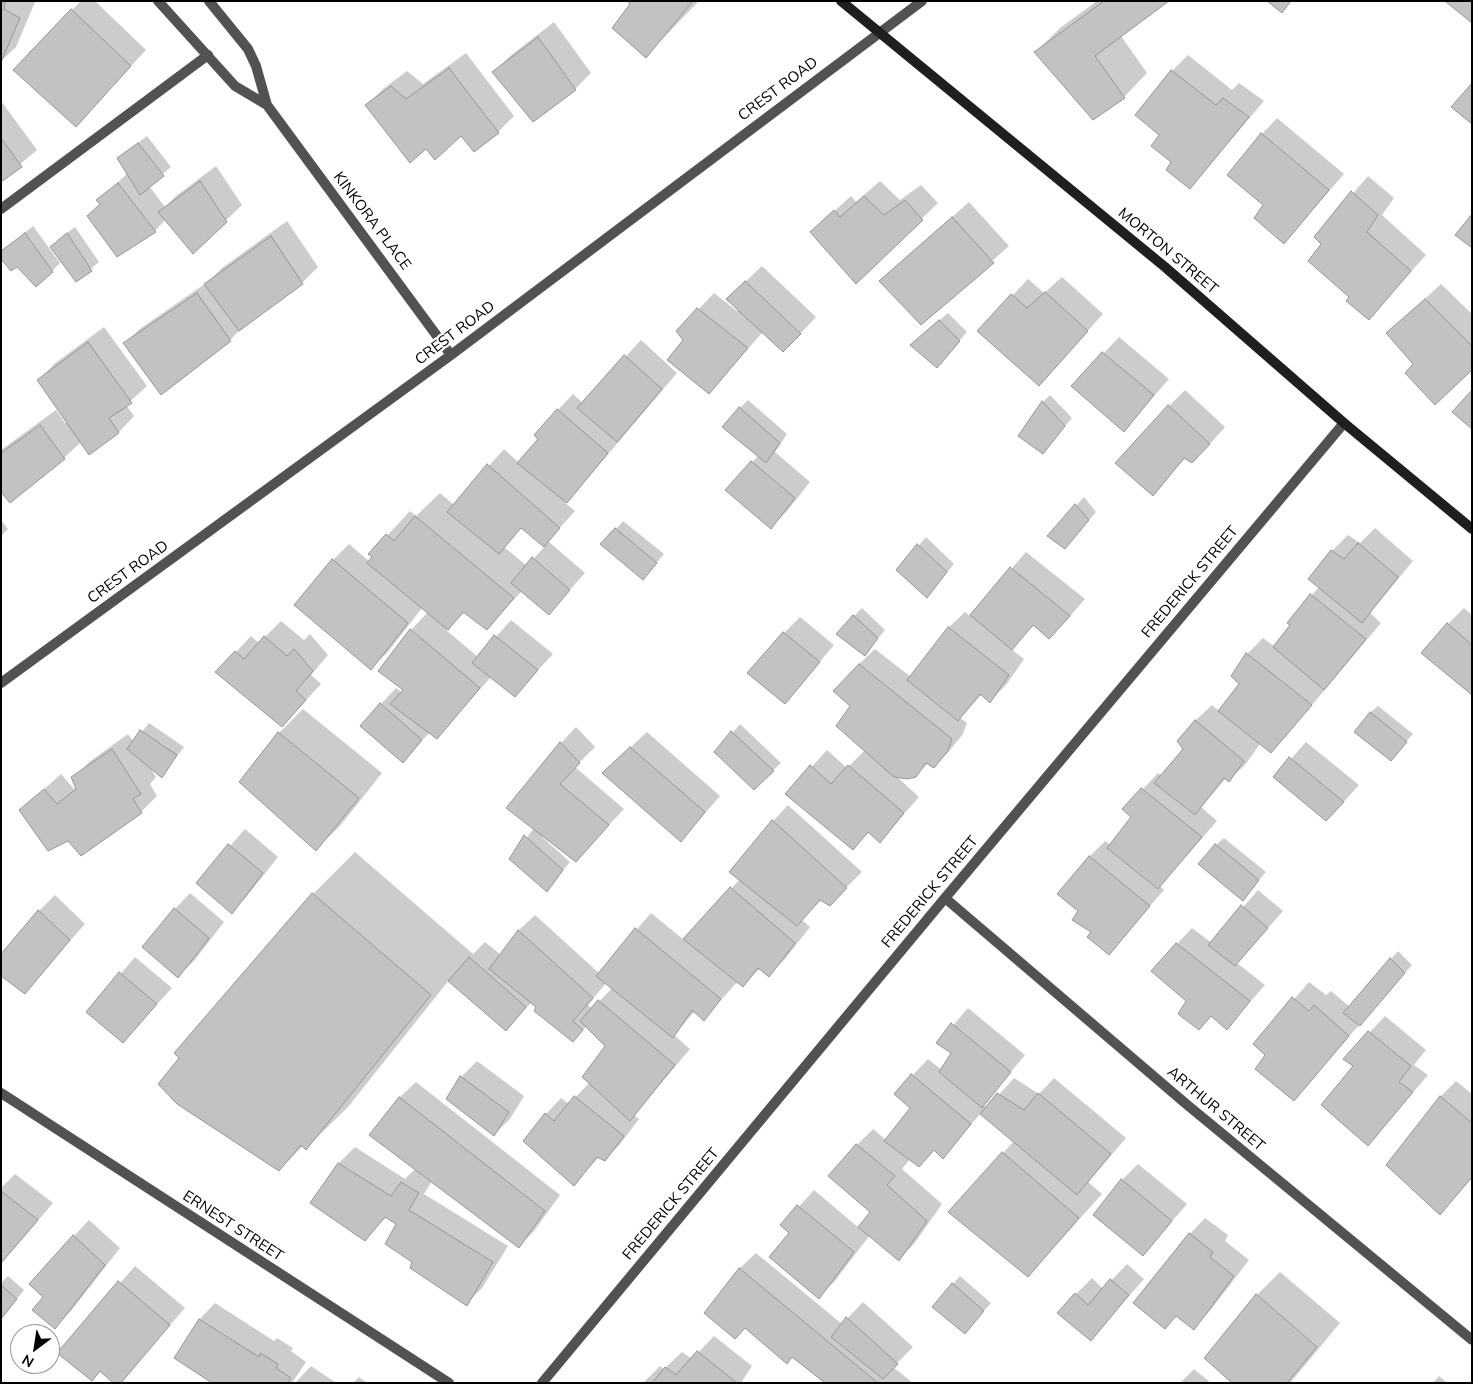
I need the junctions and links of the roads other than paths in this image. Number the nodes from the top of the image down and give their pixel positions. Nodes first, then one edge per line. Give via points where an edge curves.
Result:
1 (158, 1) edge
2 (209, 1) edge
3 (841, 1) edge
4 (922, 1) edge
5 (878, 33) junction
6 (208, 55) junction
7 (267, 106) junction
8 (1, 208) edge
9 (451, 355) junction
10 (1344, 423) junction
11 (1472, 529) edge
12 (1, 682) edge
13 (945, 898) junction
14 (1, 1094) edge
15 (1472, 1340) edge
16 (449, 1383) edge
17 (542, 1383) edge

1 - 6 street, KINKORA PLACE
2 - 7 street, KINKORA PLACE via 248,49
3 - 5 street, MORTON STREET
4 - 5 street, CREST ROAD
5 - 9 street, CREST ROAD
5 - 10 street, MORTON STREET via 1165,267
6 - 7 street, KINKORA PLACE via 235,86
6 - 8 street
7 - 9 street, KINKORA PLACE
9 - 12 street, CREST ROAD
10 - 11 street, MORTON STREET
10 - 13 street, FREDERICK STREET
13 - 15 street, ARTHUR STREET via 1185,1104
13 - 17 street, FREDERICK STREET
14 - 16 street, ERNEST STREET

